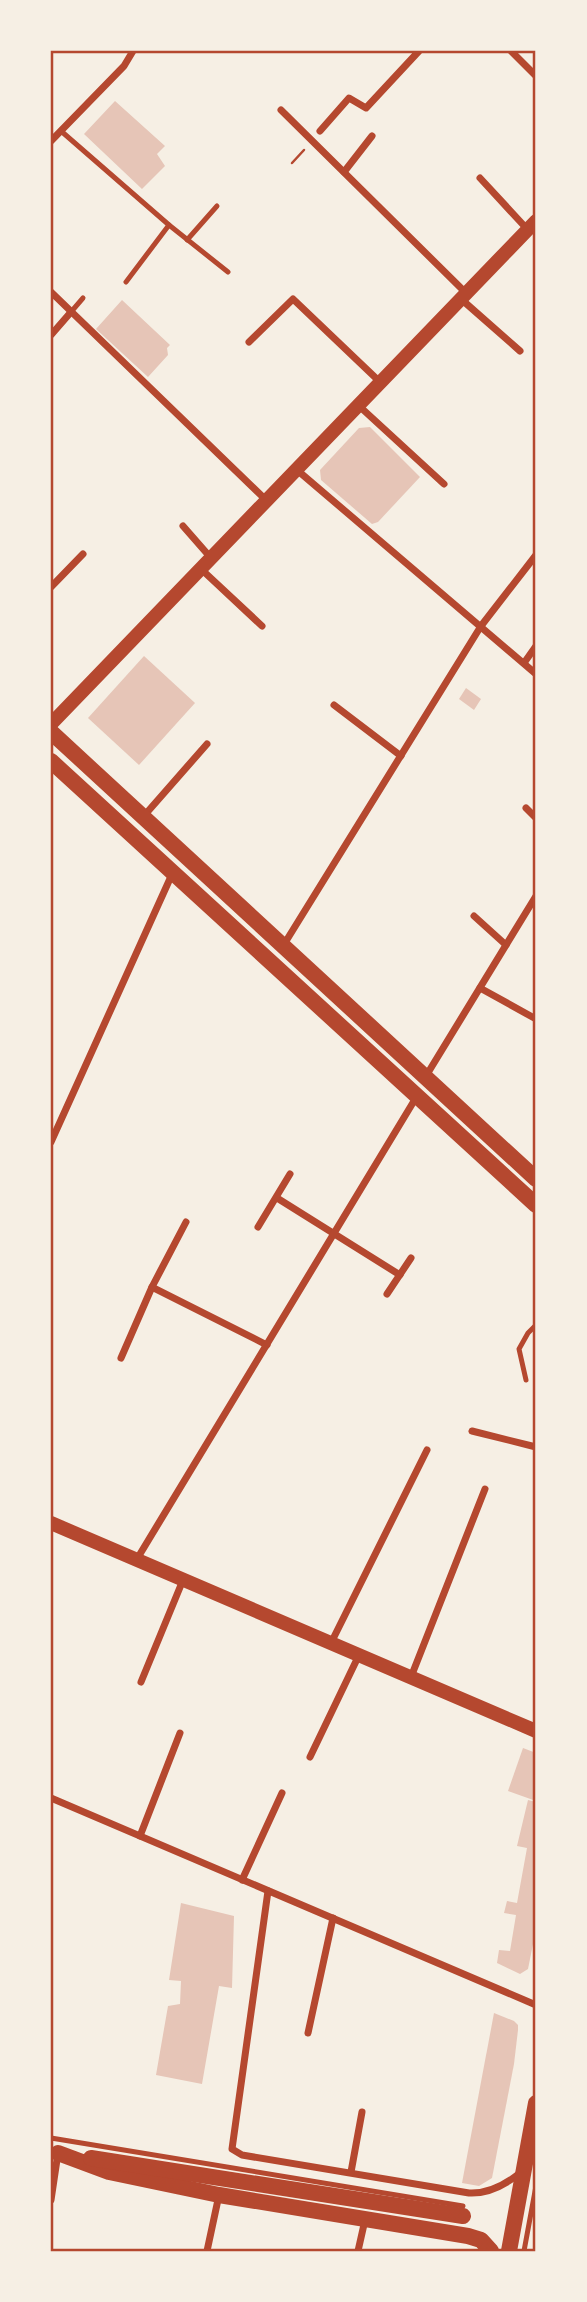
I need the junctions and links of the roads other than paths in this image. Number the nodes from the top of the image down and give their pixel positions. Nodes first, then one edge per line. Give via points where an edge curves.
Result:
1 (133, 51) edge
2 (419, 51) edge
3 (511, 51) edge
4 (536, 76) edge
5 (281, 110) dead end
6 (61, 131) junction
7 (320, 131) dead end
8 (372, 136) dead end
9 (51, 141) edge
10 (344, 172) junction
11 (480, 177) dead end
12 (217, 206) dead end
13 (169, 225) junction
14 (532, 225) edge
15 (187, 240) junction
16 (228, 272) dead end
17 (126, 282) dead end
18 (51, 292) edge
19 (464, 296) junction
20 (83, 299) dead end
21 (71, 312) junction
22 (51, 335) edge
23 (249, 342) dead end
24 (520, 351) dead end
25 (381, 382) junction
26 (358, 405) junction
27 (296, 469) junction
28 (444, 484) dead end
29 (267, 500) junction
30 (183, 526) dead end
31 (83, 554) dead end
32 (536, 555) edge
33 (211, 558) junction
34 (200, 569) junction
35 (51, 587) edge
36 (262, 626) dead end
37 (481, 626) junction
38 (536, 646) edge
39 (524, 663) junction
40 (536, 674) edge
41 (334, 705) dead end
42 (51, 724) edge
43 (51, 732) edge
44 (208, 744) dead end
45 (401, 756) junction
46 (51, 761) edge
47 (526, 808) dead end
48 (142, 817) junction
49 (536, 817) edge
50 (173, 872) junction
51 (536, 896) edge
52 (474, 916) dead end
53 (506, 945) junction
54 (283, 946) junction
55 (480, 988) junction
56 (536, 1018) edge
57 (425, 1077) junction
58 (417, 1096) junction
59 (51, 1142) edge
60 (290, 1174) dead end
61 (536, 1179) edge
62 (276, 1198) junction
63 (536, 1205) edge
64 (186, 1222) dead end
65 (258, 1227) dead end
66 (334, 1233) junction
67 (411, 1258) dead end
68 (400, 1275) junction
69 (152, 1287) junction
70 (387, 1294) dead end
71 (536, 1325) edge
72 (267, 1345) junction
73 (121, 1358) dead end
74 (526, 1380) dead end
75 (472, 1430) dead end
76 (536, 1447) edge
77 (427, 1450) dead end
78 (485, 1489) dead end
79 (51, 1523) edge
80 (137, 1560) junction
81 (183, 1580) junction
82 (331, 1643) junction
83 (359, 1655) junction
84 (411, 1677) junction
85 (141, 1682) dead end
86 (536, 1731) edge
87 (180, 1733) dead end
88 (310, 1757) dead end
89 (282, 1793) dead end
90 (51, 1798) edge
91 (140, 1836) junction
92 (242, 1880) junction
93 (268, 1891) junction
94 (333, 1919) junction
95 (536, 2005) edge
96 (308, 2034) dead end
97 (536, 2104) edge
98 (362, 2112) dead end
99 (53, 2147) edge
100 (523, 2170) junction
101 (351, 2172) junction
102 (536, 2186) edge
103 (219, 2196) junction
104 (51, 2200) edge
105 (463, 2211) dead end
106 (365, 2219) junction
107 (207, 2251) edge
108 (358, 2251) edge
109 (491, 2251) edge
110 (509, 2251) edge
111 (524, 2251) edge

1 - 6 street
2 - 7 street via 366,108 349,97
3 - 4 street
5 - 10 street
6 - 9 street
6 - 13 lane
8 - 10 street
10 - 19 street
11 - 14 street
12 - 15 lane
13 - 15 lane
13 - 17 lane
14 - 19 main road
15 - 16 lane
18 - 21 street
19 - 24 street
19 - 25 main road
20 - 21 lane
21 - 22 street
21 - 29 street
23 - 25 street via 293,299
25 - 26 main road
26 - 27 main road
26 - 28 street
27 - 29 main road
27 - 37 street
29 - 33 main road
30 - 33 street
31 - 35 street
32 - 37 street
33 - 34 main road
34 - 36 street
34 - 42 main road
37 - 39 street
37 - 45 street
38 - 39 street
39 - 40 street
41 - 45 street
43 - 48 main road
44 - 48 street
45 - 54 street
46 - 50 main road
47 - 49 street
48 - 54 main road
50 - 58 main road
50 - 59 street
51 - 53 street
52 - 53 street
53 - 55 street
54 - 57 main road
55 - 56 street
55 - 57 street
57 - 61 main road
58 - 63 main road
58 - 66 street
60 - 62 street
62 - 65 street
62 - 66 street
64 - 69 street
66 - 68 street
66 - 72 street
67 - 68 street
68 - 70 street
69 - 72 street
69 - 73 street
71 - 74 lane via 519,1349
72 - 80 street
75 - 76 street
77 - 82 street
78 - 84 street
79 - 80 main road
80 - 81 main road
81 - 82 main road
81 - 85 street
82 - 83 main road
83 - 84 main road
83 - 88 street
84 - 86 main road
87 - 91 street
89 - 92 street
90 - 91 street
91 - 92 street
92 - 93 street
93 - 94 street
93 - 101 street via 232,2148
94 - 95 street
94 - 96 street
97 - 100 main road
98 - 101 street
99 - 103 main road via 108,2172
99 - 104 street
99 - 105 main road
100 - 101 street via 506,2184 475,2194
100 - 110 main road
102 - 111 lane
103 - 106 main road
103 - 107 street
106 - 108 street
106 - 109 main road via 468,2236 481,2240

